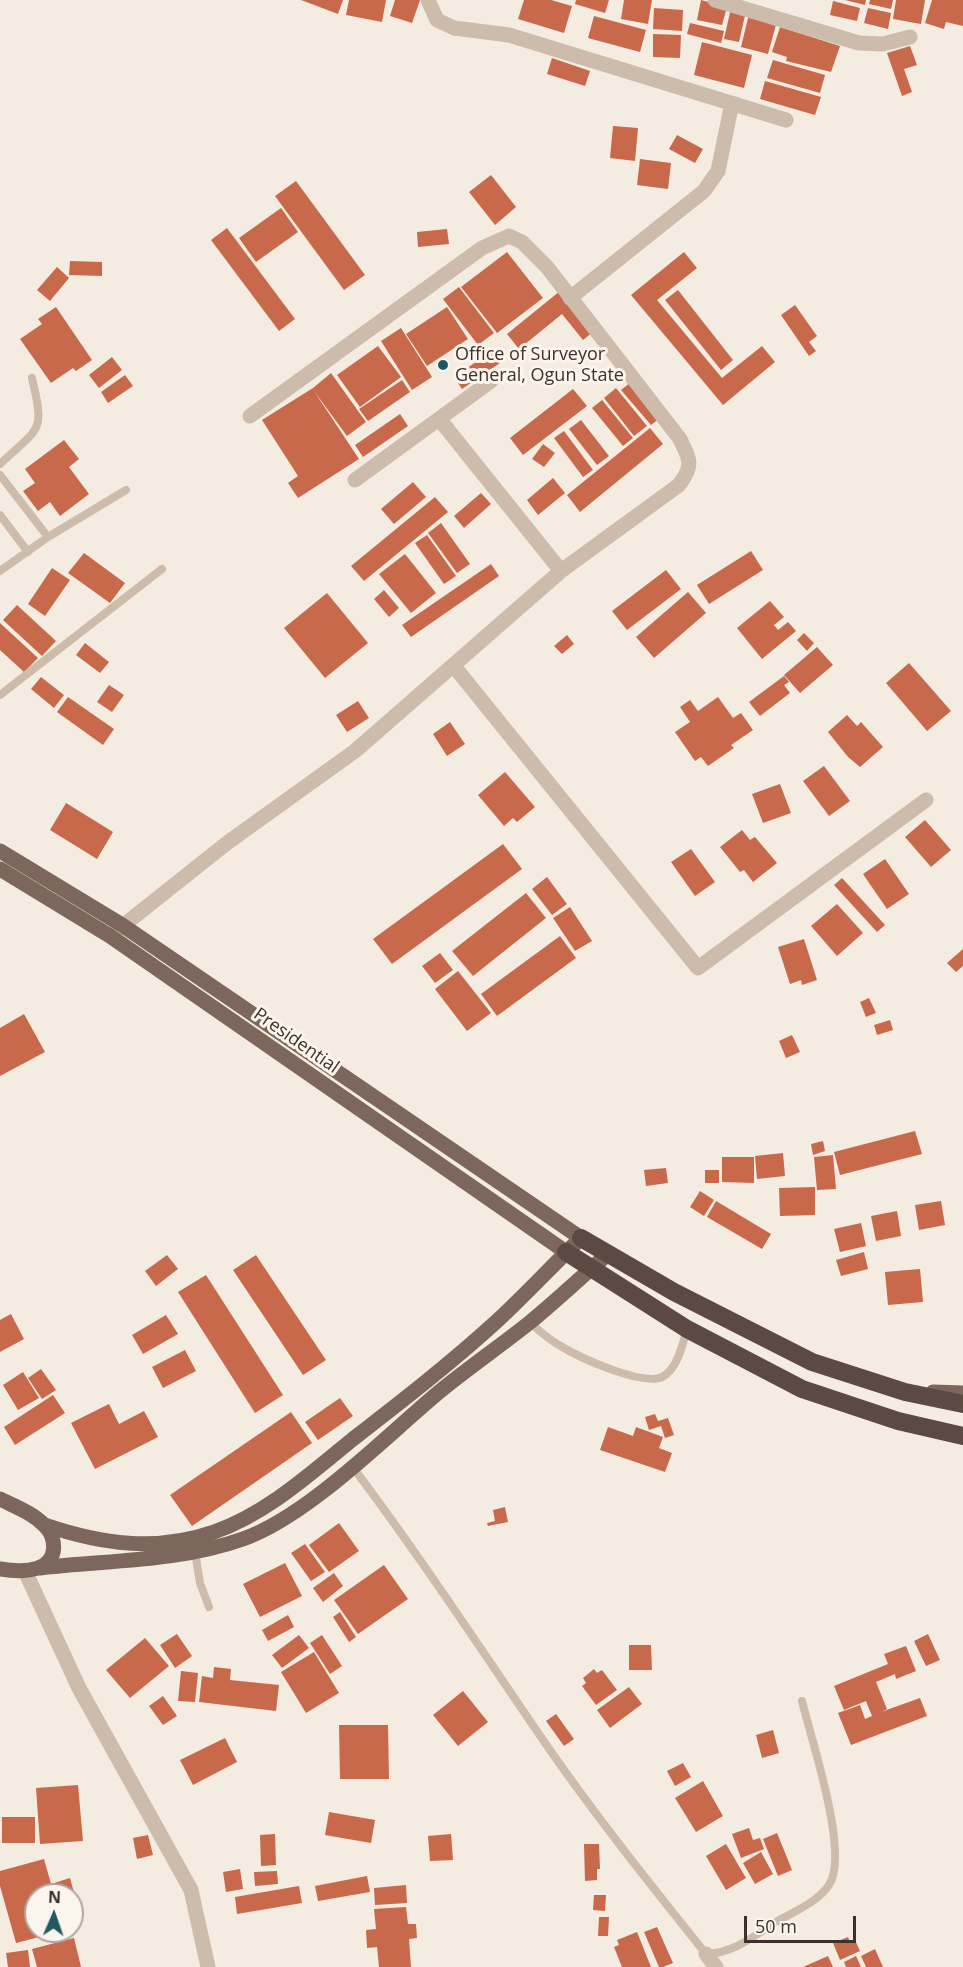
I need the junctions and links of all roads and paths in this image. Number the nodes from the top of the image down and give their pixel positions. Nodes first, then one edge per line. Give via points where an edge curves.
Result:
1 (428, 0) edge
2 (715, 0) edge
3 (910, 37) dead end
4 (732, 103) junction
5 (786, 120) dead end
6 (570, 298) junction
7 (32, 378) dead end
8 (491, 381) dead end
9 (250, 416) dead end
10 (440, 420) junction
11 (0, 464) edge
12 (0, 475) edge
13 (355, 480) dead end
14 (126, 490) dead end
15 (0, 515) edge
16 (48, 537) junction
17 (28, 552) junction
18 (162, 569) dead end
19 (0, 571) edge
20 (561, 571) junction
21 (453, 665) junction
22 (0, 695) edge
23 (926, 800) dead end
24 (0, 851) edge
25 (0, 869) edge
26 (122, 925) junction
27 (110, 936) junction
28 (581, 1238) junction
29 (566, 1252) junction
30 (608, 1254) junction
31 (591, 1269) junction
32 (529, 1322) junction
33 (687, 1329) junction
34 (905, 1392) junction
35 (963, 1393) edge
36 (963, 1404) edge
37 (898, 1421) junction
38 (963, 1436) edge
39 (963, 1445) edge
40 (352, 1466) junction
41 (0, 1499) edge
42 (45, 1525) junction
43 (195, 1552) junction
44 (0, 1569) edge
45 (33, 1569) junction
46 (208, 1607) dead end
47 (802, 1701) dead end
48 (706, 1954) junction
49 (208, 1967) edge
50 (716, 1967) edge

1 - 4 street via 437,20 454,28 509,35
2 - 3 street via 859,43 884,44
4 - 5 street
4 - 6 street via 718,171 704,191
6 - 9 street via 522,242 509,236 482,248
6 - 20 street via 680,439 690,460 689,472 679,485
7 - 11 lane via 39,425
8 - 10 street
10 - 13 street
10 - 20 street
12 - 16 lane
14 - 16 lane
15 - 17 lane
16 - 17 lane
17 - 19 lane
18 - 22 lane
20 - 21 street
21 - 23 street via 698,968
21 - 26 street via 355,751
24 - 26 main road
25 - 27 main road, Presidential
26 - 27 street
26 - 28 main road
27 - 29 main road, Presidential
28 - 29 main road
28 - 30 highway
29 - 31 highway
29 - 42 main road via 524,1296 441,1369 293,1487 239,1522 186,1538 117,1544
30 - 31 main road
30 - 34 highway via 684,1298 812,1362
31 - 32 main road
31 - 33 highway
32 - 33 lane via 559,1346 625,1375 651,1380 664,1376 675,1365
32 - 40 main road
33 - 37 highway via 802,1389
34 - 35 main road
34 - 36 highway
37 - 38 highway
37 - 39 main road
40 - 43 main road via 274,1524 245,1538
40 - 48 lane via 400,1529 603,1823
41 - 42 main road via 32,1514
42 - 45 main road via 53,1536 51,1559
43 - 45 main road
43 - 46 lane
44 - 45 main road
45 - 49 street via 79,1688 191,1890
47 - 48 lane via 836,1840 829,1886 734,1948
48 - 50 street

